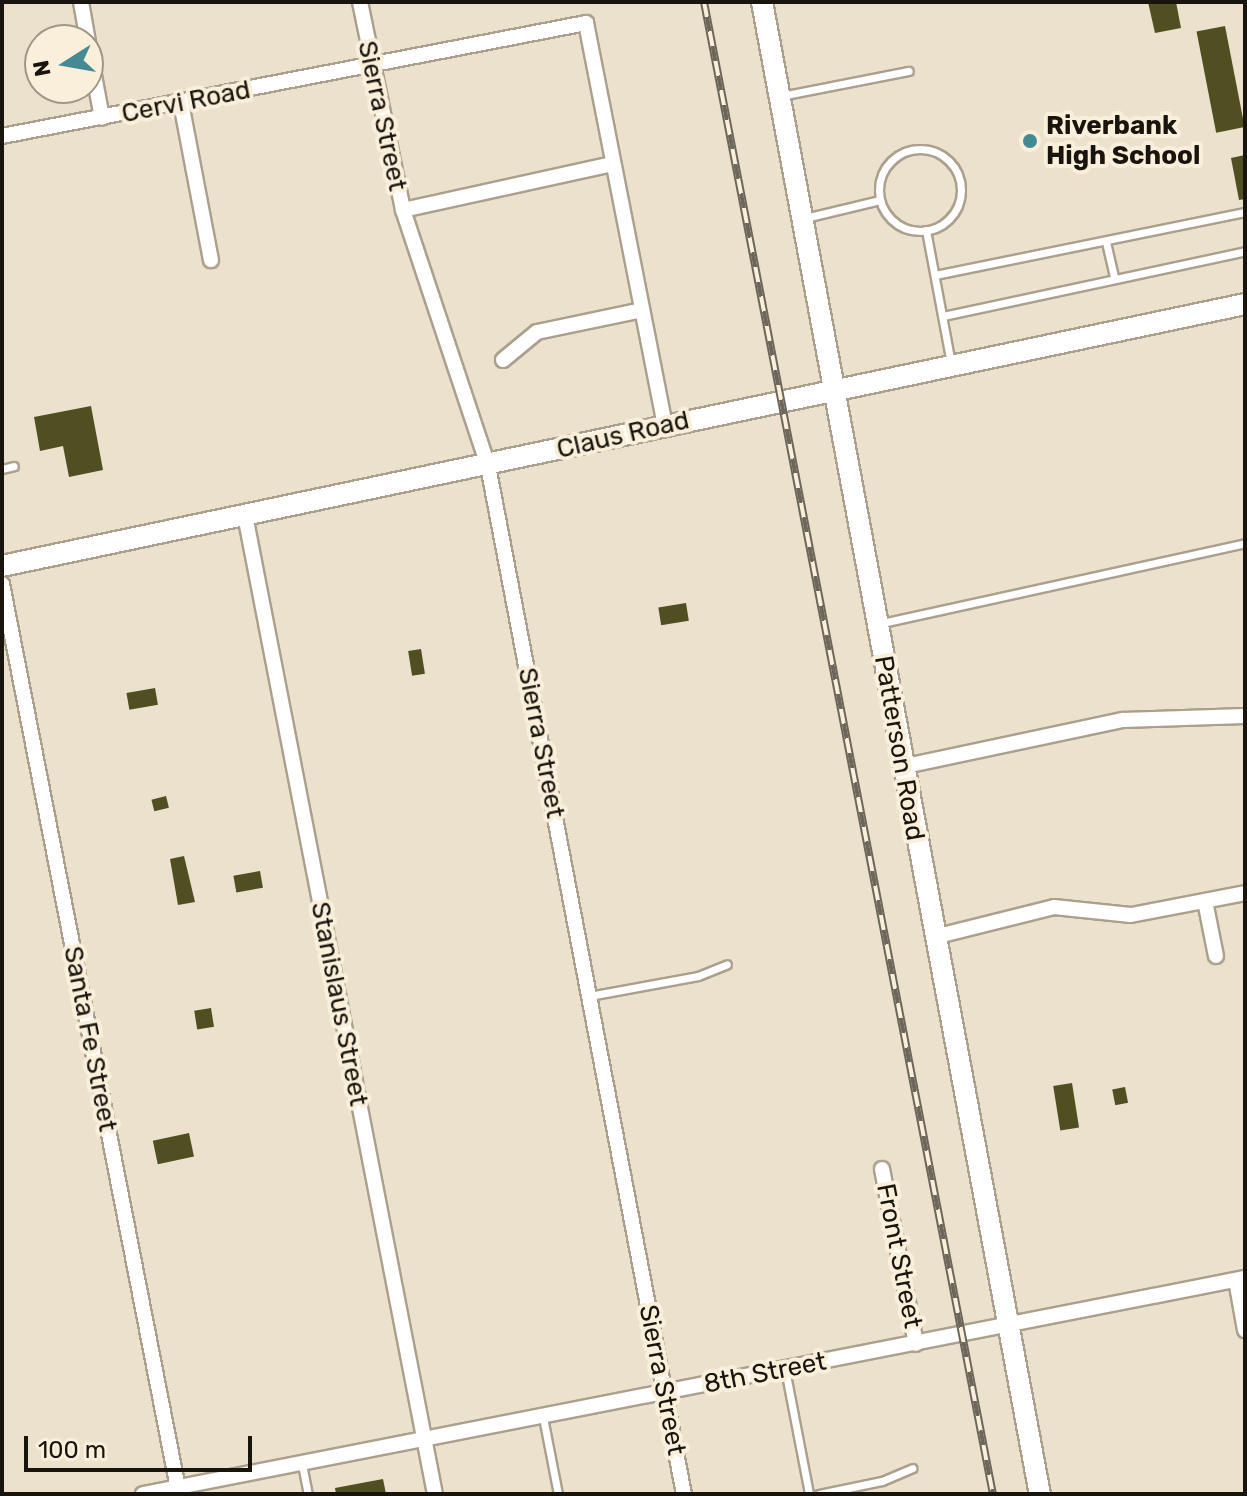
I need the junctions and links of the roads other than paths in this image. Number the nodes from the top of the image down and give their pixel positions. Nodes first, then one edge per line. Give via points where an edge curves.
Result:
1 (81, 2) edge
2 (360, 2) edge
3 (762, 2) edge
4 (85, 24) edge
5 (369, 65) junction
6 (909, 71) dead end
7 (779, 97) junction
8 (181, 103) junction
9 (99, 104) edge
10 (102, 118) junction
11 (2, 136) edge
12 (613, 164) junction
13 (880, 200) junction
14 (403, 210) junction
15 (1245, 212) edge
16 (802, 219) junction
17 (926, 230) junction
18 (1106, 242) junction
19 (1245, 251) edge
20 (211, 260) dead end
21 (935, 275) junction
22 (1114, 278) junction
23 (1245, 304) edge
24 (642, 310) junction
25 (943, 316) junction
26 (503, 360) dead end
27 (952, 365) junction
28 (833, 390) junction
29 (665, 426) junction
30 (14, 466) dead end
31 (488, 466) junction
32 (2, 469) edge
33 (245, 515) junction
34 (1245, 543) edge
35 (2, 566) edge
36 (2, 584) edge
37 (876, 624) junction
38 (1245, 716) edge
39 (901, 767) junction
40 (1245, 893) edge
41 (1205, 901) junction
42 (934, 937) junction
43 (1216, 956) dead end
44 (727, 964) dead end
45 (589, 996) junction
46 (882, 1169) dead end
47 (1240, 1279) edge
48 (1009, 1326) junction
49 (1245, 1330) edge
50 (916, 1344) junction
51 (785, 1369) junction
52 (664, 1392) junction
53 (543, 1417) junction
54 (424, 1439) junction
55 (302, 1464) junction
56 (912, 1468) dead end
57 (178, 1490) edge
58 (143, 1494) edge
59 (308, 1494) edge
60 (435, 1494) edge
61 (558, 1494) edge
62 (684, 1494) edge
63 (809, 1494) edge
64 (819, 1494) edge
65 (1040, 1494) edge

1 - 4 street
2 - 5 street, Sierra Street
3 - 7 main road, Patterson Road
5 - 8 street, Cervi Road
5 - 12 street, Cervi Road via 586,23
5 - 14 street, Sierra Street
6 - 7 lane
7 - 16 main road, Patterson Road
8 - 10 street, Cervi Road
8 - 20 street
9 - 10 street
10 - 11 street, Cervi Road
12 - 14 street
12 - 24 street
13 - 16 lane
13 - 17 lane via 900,226
13 - 17 lane via 879,181 893,159 916,148 943,155 959,177 958,205 951,217
14 - 31 street, Sierra Street
15 - 18 lane
16 - 28 main road, Patterson Road
17 - 21 lane
18 - 21 lane
18 - 22 lane
19 - 22 lane
21 - 25 lane
22 - 25 lane
23 - 27 main road, Claus Road
24 - 26 street via 537,332
24 - 29 street
25 - 27 lane
27 - 28 main road, Claus Road
28 - 29 main road, Claus Road
28 - 37 main road, Patterson Road
29 - 31 main road, Claus Road
30 - 32 lane
31 - 33 main road, Claus Road
31 - 45 street, Sierra Street
33 - 35 main road, Claus Road
33 - 54 street, Stanislaus Street
34 - 37 lane
36 - 57 street, Santa Fe Street
37 - 39 main road, Patterson Road
38 - 39 street via 1123,720
39 - 42 main road, Patterson Road
40 - 41 street
41 - 42 street via 1131,915 1054,907
41 - 43 street
42 - 48 main road, Patterson Road
44 - 45 lane via 698,976
45 - 52 street, Sierra Street
46 - 50 street, Front Street
47 - 48 street, 8th Street
47 - 49 street
48 - 50 street, 8th Street
48 - 65 main road, Patterson Road
50 - 51 street, 8th Street
51 - 52 street, 8th Street
51 - 63 lane
52 - 53 street, 8th Street
52 - 62 street, Sierra Street
53 - 54 street, 8th Street
53 - 61 lane
54 - 55 street, 8th Street
54 - 60 street, Stanislaus Street
55 - 57 street, 8th Street
55 - 59 lane
56 - 64 lane via 882,1481
57 - 58 street, 8th Street

